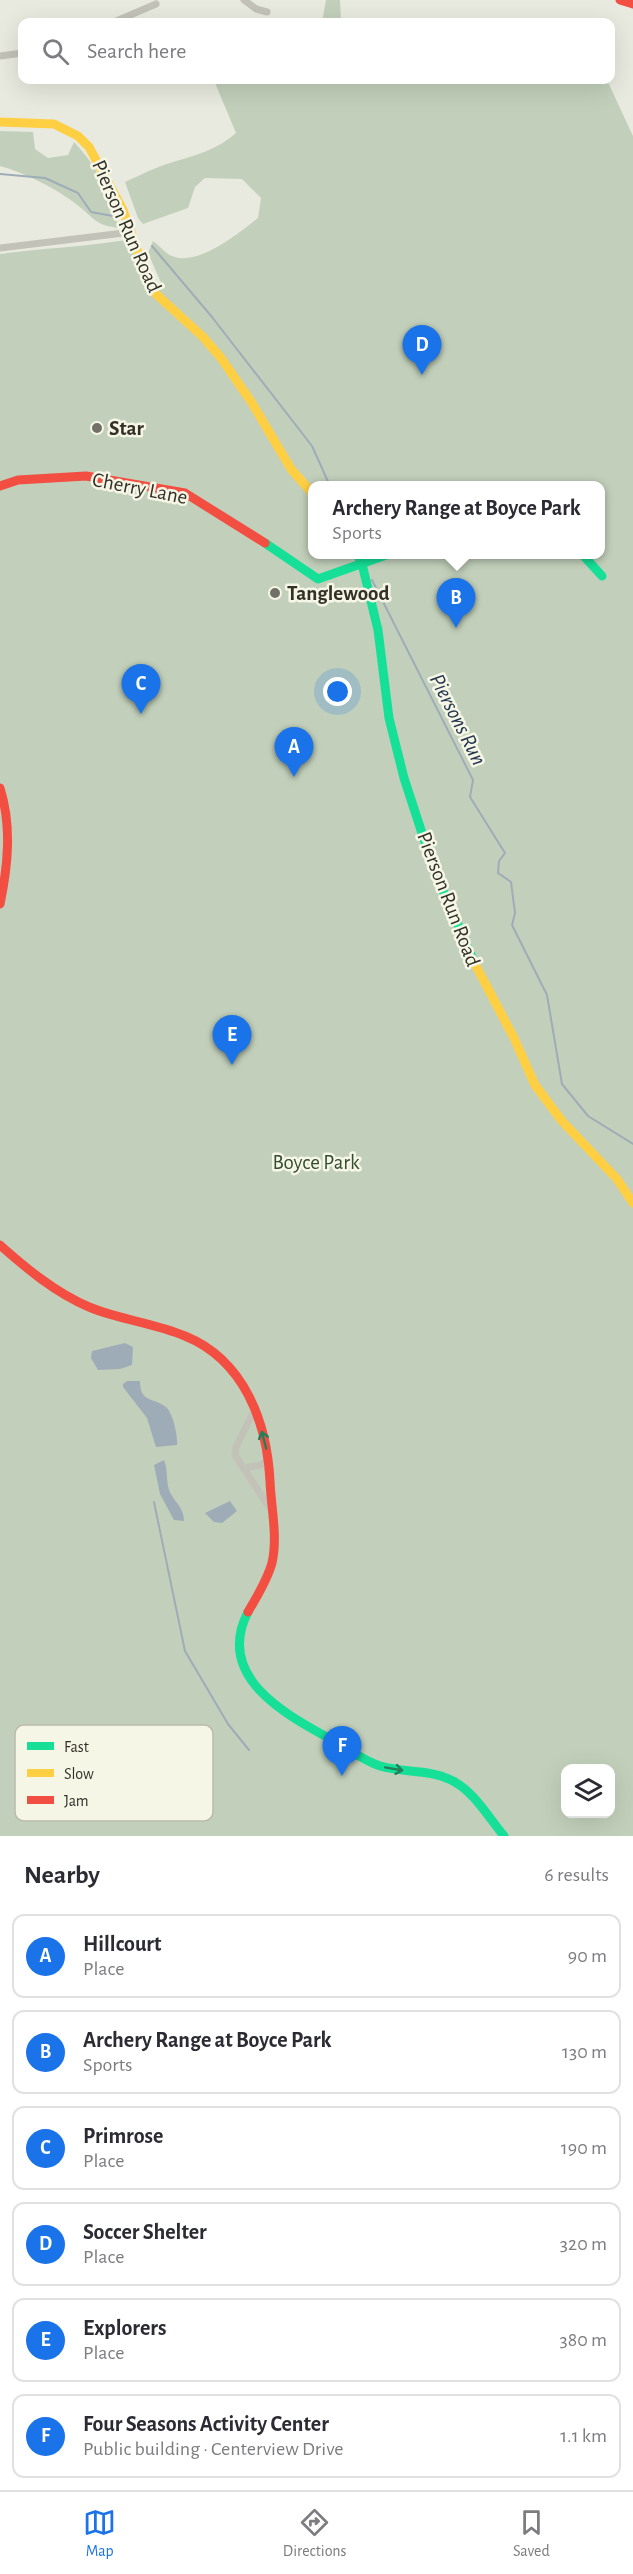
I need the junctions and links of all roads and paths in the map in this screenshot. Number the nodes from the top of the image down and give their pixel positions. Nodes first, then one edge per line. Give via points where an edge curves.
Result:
1 (244, 0) edge
2 (620, 0) edge
3 (156, 4) dead end
4 (633, 4) edge
5 (267, 12) dead end
6 (123, 18) edge
7 (18, 54) edge
8 (0, 56) edge
9 (0, 123) edge
10 (132, 232) junction
11 (0, 248) edge
12 (0, 486) edge
13 (308, 489) edge
14 (359, 559) edge
15 (377, 559) edge
16 (586, 559) edge
17 (362, 564) junction
18 (602, 576) dead end
19 (0, 788) edge
20 (0, 904) edge
21 (633, 1203) edge
22 (0, 1245) edge
23 (254, 1411) junction
24 (267, 1461) junction
25 (243, 1468) junction
26 (271, 1511) junction
27 (504, 1836) edge

1 - 5 street
2 - 4 street
3 - 6 street
7 - 8 street
9 - 10 street, Pierson Run Road via 43,122 86,142 96,154
10 - 11 street
10 - 13 street, Pierson Run Road via 155,292 203,338 247,396 284,462
12 - 17 street, Cherry Lane via 18,480 86,476 185,493 318,579
14 - 17 street, Pierson Run Road
15 - 17 street
16 - 18 street
17 - 21 street, Pierson Run Road via 378,630 389,718 404,778 438,880 478,974 535,1084
19 - 20 street via 7,815
22 - 23 street via 48,1284 87,1306 121,1319 172,1330 209,1349 233,1369
24 -> 23 street
23 - 25 street via 236,1447 235,1455
24 - 25 street
24 - 26 street
25 - 26 street
26 -> 27 street via 272,1561 267,1580 240,1629 240,1660 247,1676 292,1718 383,1767 442,1775 455,1782 471,1794

